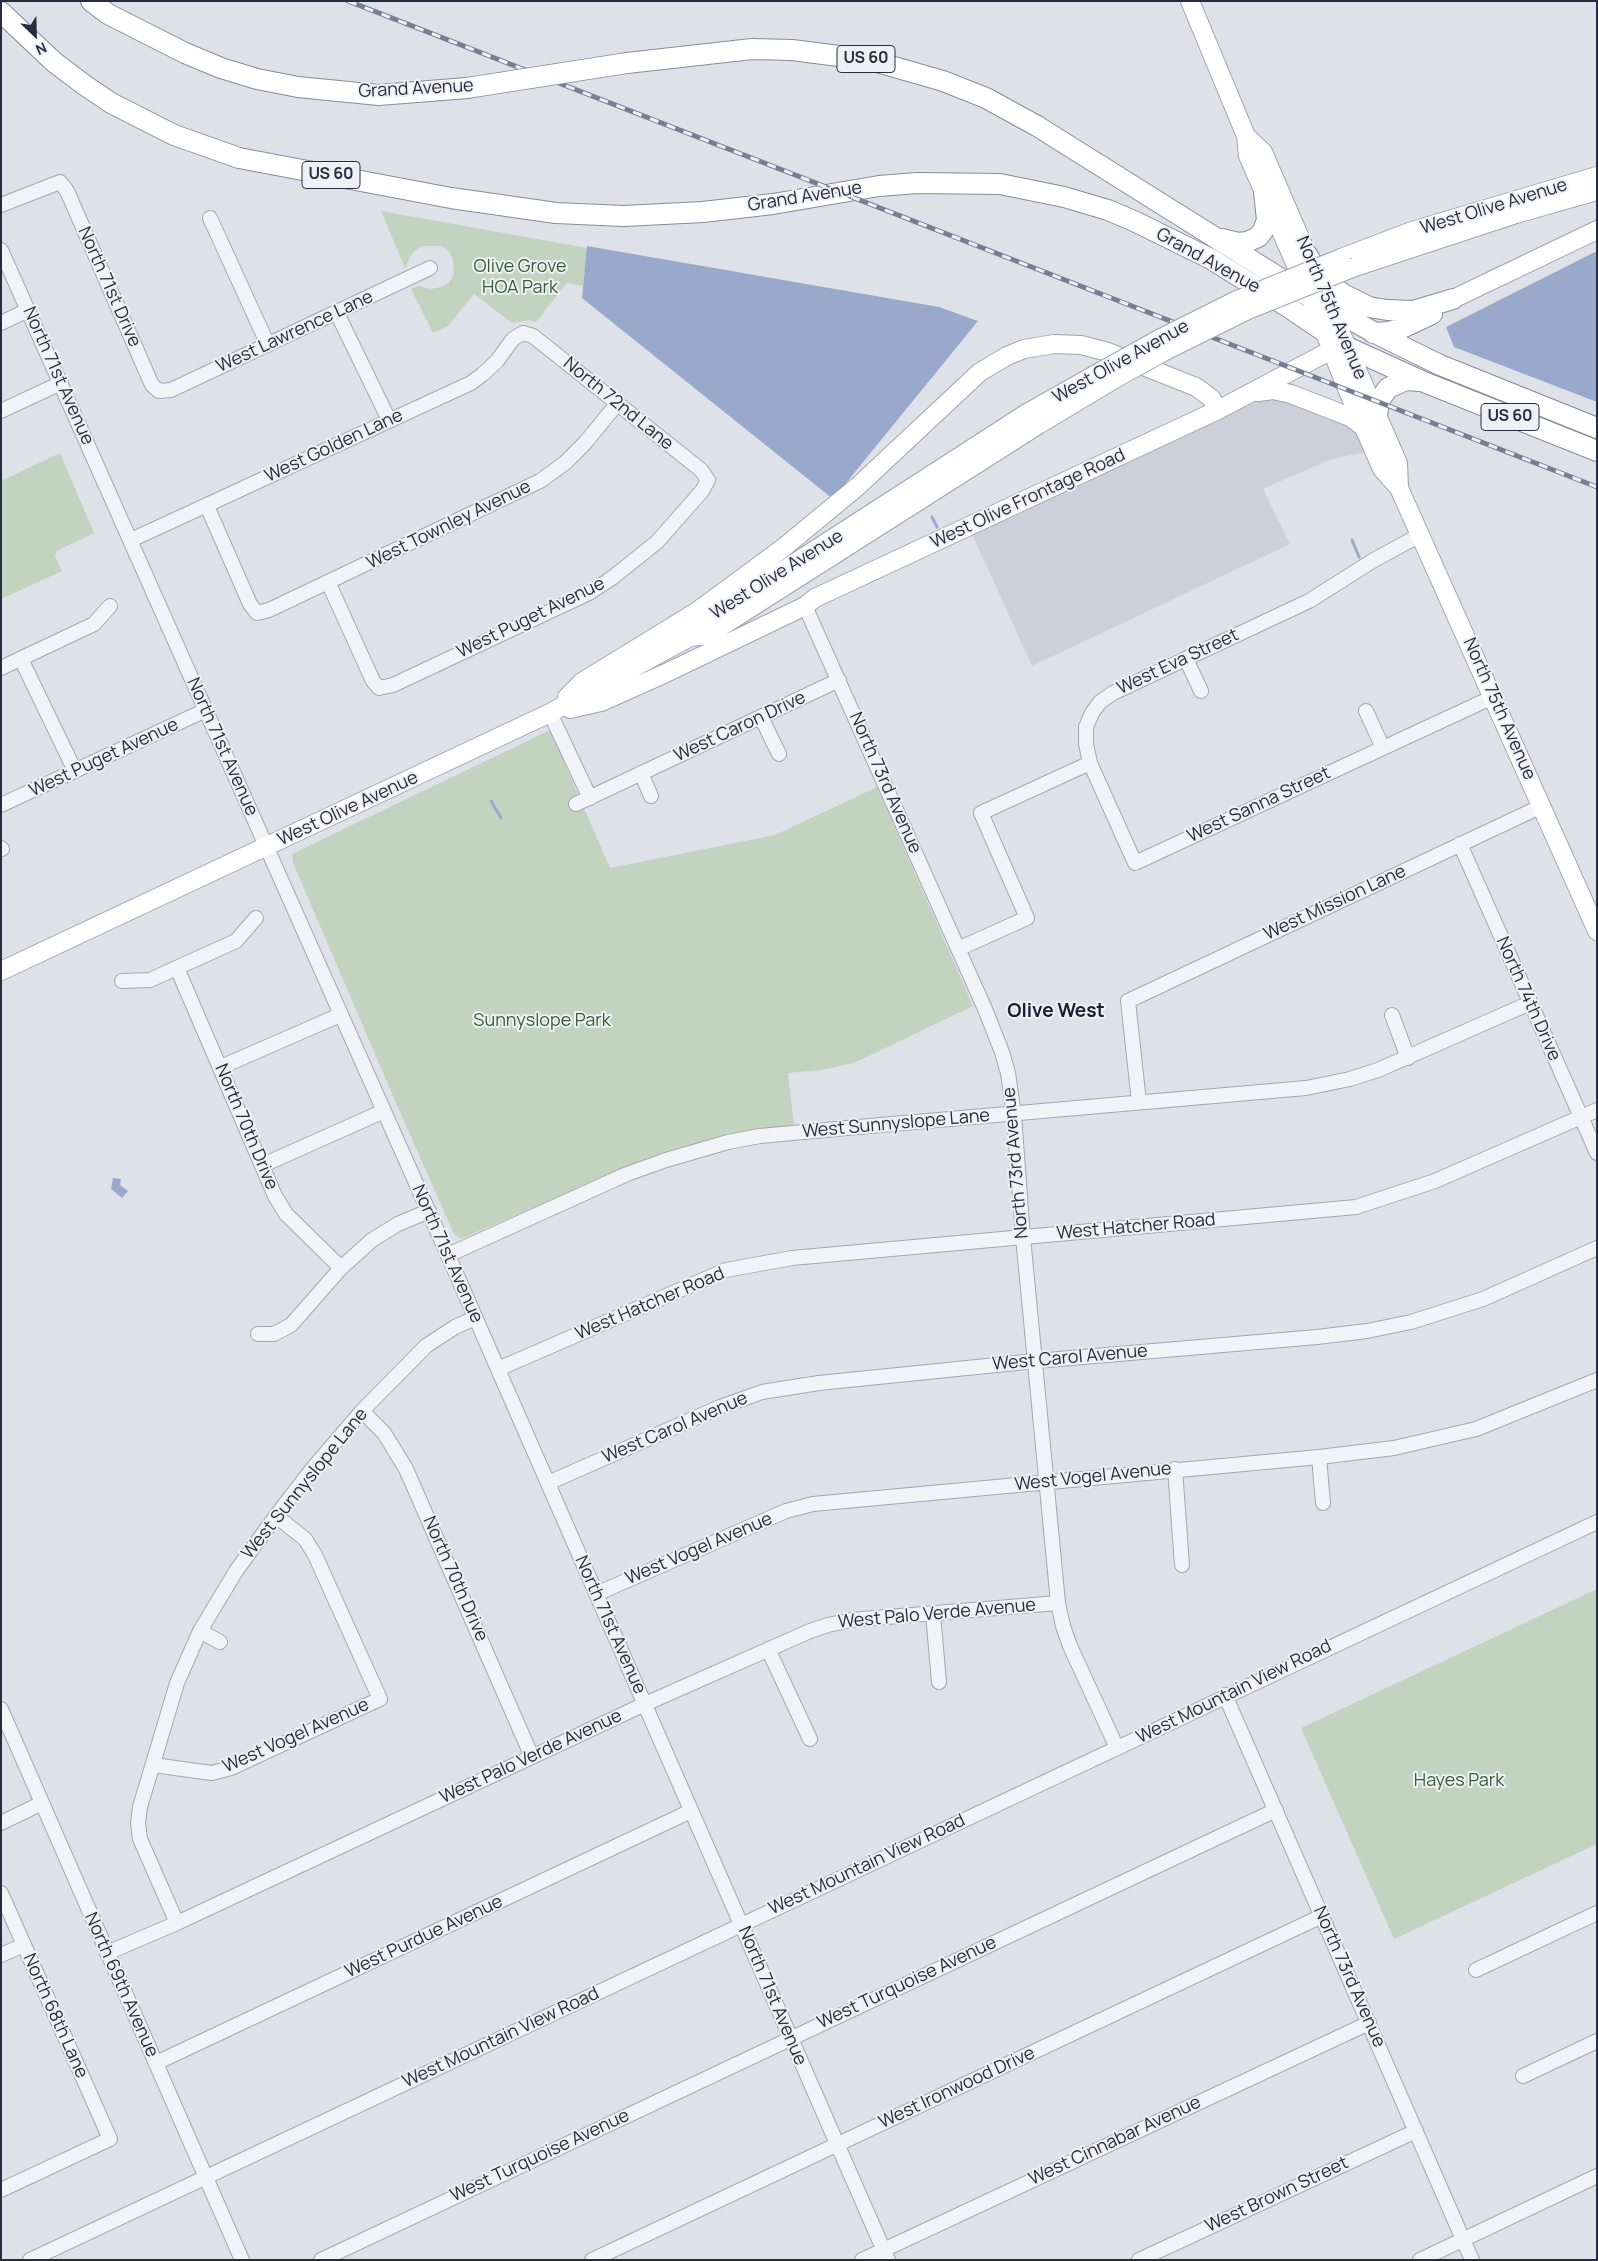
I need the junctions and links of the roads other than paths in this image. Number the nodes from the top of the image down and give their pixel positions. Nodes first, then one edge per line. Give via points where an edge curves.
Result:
1 (91, 1) edge
2 (1190, 1) edge
3 (1, 12) edge
4 (1246, 136) junction
5 (1597, 176) edge
6 (1597, 191) edge
7 (1264, 192) junction
8 (1, 205) edge
9 (210, 218) dead end
10 (1597, 230) edge
11 (1211, 236) junction
12 (1, 250) edge
13 (1308, 256) junction
14 (1348, 262) junction
15 (430, 268) dead end
16 (1310, 296) junction
17 (1453, 298) junction
18 (28, 310) junction
19 (337, 312) junction
20 (1432, 314) junction
21 (1, 323) edge
22 (1332, 331) junction
23 (523, 333) joint
24 (1386, 338) junction
25 (268, 345) junction
26 (1440, 365) junction
27 (62, 382) junction
28 (1424, 382) junction
29 (160, 392) joint
30 (1252, 394) junction
31 (617, 404) junction
32 (1218, 410) junction
33 (1, 411) edge
34 (389, 420) junction
35 (1371, 422) junction
36 (1597, 428) edge
37 (1597, 451) edge
38 (708, 480) joint
39 (206, 506) junction
40 (1420, 535) junction
41 (131, 540) junction
42 (328, 582) junction
43 (110, 606) dead end
44 (805, 606) junction
45 (1186, 658) junction
46 (21, 659) junction
47 (1, 668) edge
48 (839, 680) junction
49 (1201, 691) dead end
50 (1493, 696) junction
51 (206, 710) junction
52 (1366, 711) dead end
53 (550, 713) junction
54 (761, 717) junction
55 (1382, 748) junction
56 (779, 754) dead end
57 (1090, 763) junction
58 (75, 771) junction
59 (641, 774) junction
60 (651, 796) dead end
61 (590, 798) junction
62 (576, 804) dead end
63 (1, 805) edge
64 (1542, 806) junction
65 (1460, 844) junction
66 (266, 847) junction
67 (1135, 863) joint
68 (1591, 903) edge
69 (256, 918) dead end
70 (1597, 931) edge
71 (958, 949) junction
72 (177, 968) junction
73 (1, 971) edge
74 (122, 981) dead end
75 (1530, 1003) junction
76 (340, 1014) junction
77 (1392, 1015) dead end
78 (1408, 1058) junction
79 (221, 1067) junction
80 (1139, 1102) junction
81 (1597, 1110) edge
82 (384, 1111) junction
83 (1014, 1115) junction
84 (1581, 1117) junction
85 (1597, 1153) edge
86 (263, 1165) junction
87 (428, 1211) junction
88 (1023, 1237) junction
89 (1597, 1248) edge
90 (448, 1254) junction
91 (341, 1268) junction
92 (475, 1318) junction
93 (258, 1334) dead end
94 (1036, 1361) junction
95 (498, 1369) junction
96 (1597, 1380) edge
97 (362, 1411) junction
98 (1319, 1457) junction
99 (1174, 1469) junction
100 (1046, 1482) junction
101 (548, 1483) junction
102 (1323, 1503) dead end
103 (276, 1516) junction
104 (1597, 1522) edge
105 (1182, 1565) dead end
106 (596, 1594) junction
107 (1058, 1603) junction
108 (933, 1614) junction
109 (200, 1631) junction
110 (220, 1642) dead end
111 (768, 1649) junction
112 (939, 1682) dead end
113 (1225, 1695) junction
114 (645, 1704) junction
115 (1, 1709) edge
116 (810, 1739) dead end
117 (1117, 1748) junction
118 (532, 1757) junction
119 (153, 1765) junction
120 (42, 1803) junction
121 (1276, 1810) junction
122 (691, 1811) junction
123 (1, 1823) edge
124 (1, 1893) edge
125 (1597, 1913) edge
126 (1322, 1916) junction
127 (176, 1923) junction
128 (741, 1924) junction
129 (24, 1945) junction
130 (107, 1953) junction
131 (1, 1956) edge
132 (1476, 1970) dead end
133 (1369, 2023) junction
134 (790, 2038) junction
135 (1597, 2041) edge
136 (156, 2063) junction
137 (1523, 2076) dead end
138 (1416, 2131) junction
139 (837, 2144) junction
140 (1597, 2176) edge
141 (206, 2177) junction
142 (1, 2190) edge
143 (1463, 2240) junction
144 (886, 2255) edge
145 (30, 2260) edge
146 (242, 2260) edge
147 (321, 2260) edge
148 (592, 2260) edge
149 (862, 2260) edge
150 (1139, 2260) edge
151 (1420, 2260) edge
152 (1472, 2260) edge

1 - 11 highway, Grand Avenue / US 60, bridge via 108,14 221,68 298,87 379,95 467,88 627,63 752,49 836,54 909,69 986,98
2 - 4 main road, North 75th Avenue
3 - 22 highway, Grand Avenue / US 60 via 54,62 111,103 174,135 240,158 484,203 586,215 703,212 900,184 945,182 1015,186 1064,196 1136,222 1211,260
4 - 7 main road, North 75th Avenue via 1248,156
4 - 13 main road, North 75th Avenue via 1263,152
5 - 14 main road, West Olive Avenue via 1412,231
6 - 14 main road, West Olive Avenue
7 - 11 highway via 1267,220 1258,237 1238,243
7 - 16 main road, North 75th Avenue
8 - 29 street, North 71st Drive via 60,182 152,385
9 - 25 street
10 - 17 main road
11 - 16 highway, Grand Avenue / US 60
12 - 18 street, North 71st Avenue
13 - 17 highway via 1318,273 1335,289 1369,307 1413,310
13 - 22 main road, North 75th Avenue
14 - 53 main road, West Olive Avenue, bridge via 1167,350 1112,373 1038,425 708,635 690,637
15 - 19 street, West Lawrence Lane
16 - 22 highway, Grand Avenue / US 60
17 - 20 highway
18 - 21 street
18 - 27 street, North 71st Avenue
19 - 25 street, West Lawrence Lane
19 - 34 street
20 - 24 highway
20 - 26 highway via 1425,320 1421,334 1427,350
22 - 24 highway, Grand Avenue / US 60
22 - 24 highway via 1368,343
22 - 28 highway, Grand Avenue / US 60
22 - 30 main road
22 - 35 main road, North 75th Avenue
23 - 31 street, North 72nd Lane via 533,336
23 - 34 street, West Golden Lane via 513,339 490,368 470,383
24 - 26 highway, Grand Avenue / US 60
25 - 29 street, West Lawrence Lane
26 - 36 highway, Grand Avenue / US 60
27 - 33 street
27 - 41 street, North 71st Avenue
28 - 35 highway via 1406,380 1388,388
28 - 37 highway, Grand Avenue / US 60
30 - 32 main road, West Olive Frontage Road
30 - 35 main road via 1278,390
31 - 38 street, North 72nd Lane via 701,470
31 - 42 street, West Townley Avenue via 585,443 540,481
32 - 44 main road, West Olive Frontage Road via 824,594
32 - 53 main road via 1211,398 1196,387 1108,352 1081,345 1054,344 1024,349 1007,356 980,372 857,487 783,548 696,612 582,682
34 - 39 street, West Golden Lane
35 - 40 main road, North 75th Avenue via 1398,463 1399,488
38 - 42 street, West Puget Avenue via 657,542 612,578 582,596 392,685 379,688 373,680
39 - 41 street, West Golden Lane
39 - 42 street, West Townley Avenue via 257,613
40 - 45 street, West Eva Street via 1309,602
40 - 50 main road, North 75th Avenue
41 - 51 street, North 71st Avenue
43 - 46 street via 94,624
44 - 48 street, North 73rd Avenue
44 - 53 main road, West Olive Frontage Road via 601,702
45 - 49 street
45 - 57 street, West Eva Street via 1100,702 1086,727
46 - 47 street
46 - 58 street
48 - 54 street, West Caron Drive
48 - 71 street, North 73rd Avenue
50 - 55 street, West Sanna Street
50 - 64 main road, North 75th Avenue
51 - 58 street, West Puget Avenue
51 - 66 street, North 71st Avenue
52 - 55 street
53 - 61 street
53 - 66 main road, West Olive Avenue
54 - 56 street
54 - 59 street, West Caron Drive
55 - 67 street, West Sanna Street
57 - 67 street, West Eva Street
57 - 71 street via 981,813 1027,918
58 - 63 street, West Puget Avenue
59 - 60 street
59 - 61 street, West Caron Drive
61 - 62 street, West Caron Drive
64 - 65 street, West Mission Lane
64 - 68 main road, North 75th Avenue
65 - 75 street, North 74th Drive
65 - 80 street, West Mission Lane via 1128,1001
66 - 73 main road, West Olive Avenue
66 - 76 street, North 71st Avenue
68 - 70 main road, North 75th Avenue
69 - 72 street via 236,941
71 - 83 street, North 73rd Avenue via 1002,1052
72 - 74 street via 150,980
72 - 79 street, North 70th Drive
75 - 78 street, West Sunnyslope Lane
75 - 84 street, North 74th Drive
76 - 79 street
76 - 82 street, North 71st Avenue
77 - 78 street
78 - 80 street, West Sunnyslope Lane via 1350,1079 1306,1088
79 - 86 street, North 70th Drive
80 - 83 street, West Sunnyslope Lane
81 - 84 street, West Hatcher Road
82 - 86 street
82 - 87 street, North 71st Avenue
83 - 88 street, North 73rd Avenue
83 - 90 street, West Sunnyslope Lane via 760,1136 728,1142 628,1174
84 - 85 street, North 74th Drive
84 - 88 street, West Hatcher Road via 1435,1181 1356,1207
86 - 91 street, North 70th Drive via 286,1214
87 - 90 street, North 71st Avenue
87 - 91 street via 384,1231
88 - 94 street, North 73rd Avenue
88 - 95 street, West Hatcher Road via 792,1258 726,1270
89 - 94 street, West Carol Avenue via 1483,1299 1411,1322 1367,1331
90 - 92 street, North 71st Avenue
91 - 93 street via 291,1325 274,1334
92 - 95 street, North 71st Avenue
92 - 97 street, West Sunnyslope Lane via 426,1346
94 - 100 street, North 73rd Avenue
94 - 101 street, West Carol Avenue via 819,1383 762,1392 720,1407
95 - 101 street, North 71st Avenue
96 - 98 street, West Vogel Avenue via 1476,1429 1394,1448
97 - 103 street, West Sunnyslope Lane
97 - 118 street, North 70th Drive via 384,1433 406,1469
98 - 99 street, West Vogel Avenue
98 - 102 street
99 - 100 street, West Vogel Avenue
99 - 105 street
100 - 106 street, West Vogel Avenue via 813,1504 786,1511
100 - 107 street, North 73rd Avenue
101 - 106 street, North 71st Avenue
103 - 109 street, West Sunnyslope Lane via 236,1571
103 - 119 street, West Vogel Avenue via 305,1539 316,1555 380,1699 231,1768 212,1773
104 - 113 street, West Mountain View Road
106 - 114 street, North 71st Avenue
107 - 108 street, West Palo Verde Avenue
107 - 117 street, North 73rd Avenue via 1070,1646
108 - 111 street, West Palo Verde Avenue via 828,1624
108 - 112 street
109 - 110 street
109 - 119 street, West Sunnyslope Lane via 177,1683
111 - 114 street, West Palo Verde Avenue
111 - 116 street
113 - 117 street, West Mountain View Road
113 - 121 street, North 73rd Avenue
114 - 118 street, West Palo Verde Avenue
114 - 122 street, North 71st Avenue
115 - 120 street, North 69th Avenue
117 - 128 street, West Mountain View Road
118 - 127 street, West Palo Verde Avenue
119 - 127 street, West Sunnyslope Lane via 140,1807 140,1839
120 - 123 street
120 - 130 street, North 69th Avenue
121 - 126 street, North 73rd Avenue
121 - 134 street, West Turquoise Avenue
122 - 128 street, North 71st Avenue
122 - 136 street, West Purdue Avenue
124 - 129 street, North 68th Lane
125 - 132 street
126 - 133 street, North 73rd Avenue
126 - 139 street, West Ironwood Drive
127 - 130 street, West Palo Verde Avenue
128 - 134 street, North 71st Avenue
128 - 141 street, West Mountain View Road
129 - 131 street
129 - 142 street, North 68th Lane via 110,2139
130 - 136 street, North 69th Avenue
133 - 138 street, North 73rd Avenue
133 - 144 street, West Cinnabar Avenue
134 - 139 street, North 71st Avenue
134 - 147 street, West Turquoise Avenue
135 - 137 street
136 - 141 street, North 69th Avenue
138 - 143 street, North 73rd Avenue
138 - 150 street, West Brown Street
139 - 144 street, North 71st Avenue
139 - 148 street, West Ironwood Drive
140 - 143 street
141 - 145 street, West Mountain View Road
141 - 146 street, North 69th Avenue
143 - 151 street
143 - 152 street, North 73rd Avenue
144 - 149 street, West Cinnabar Avenue

